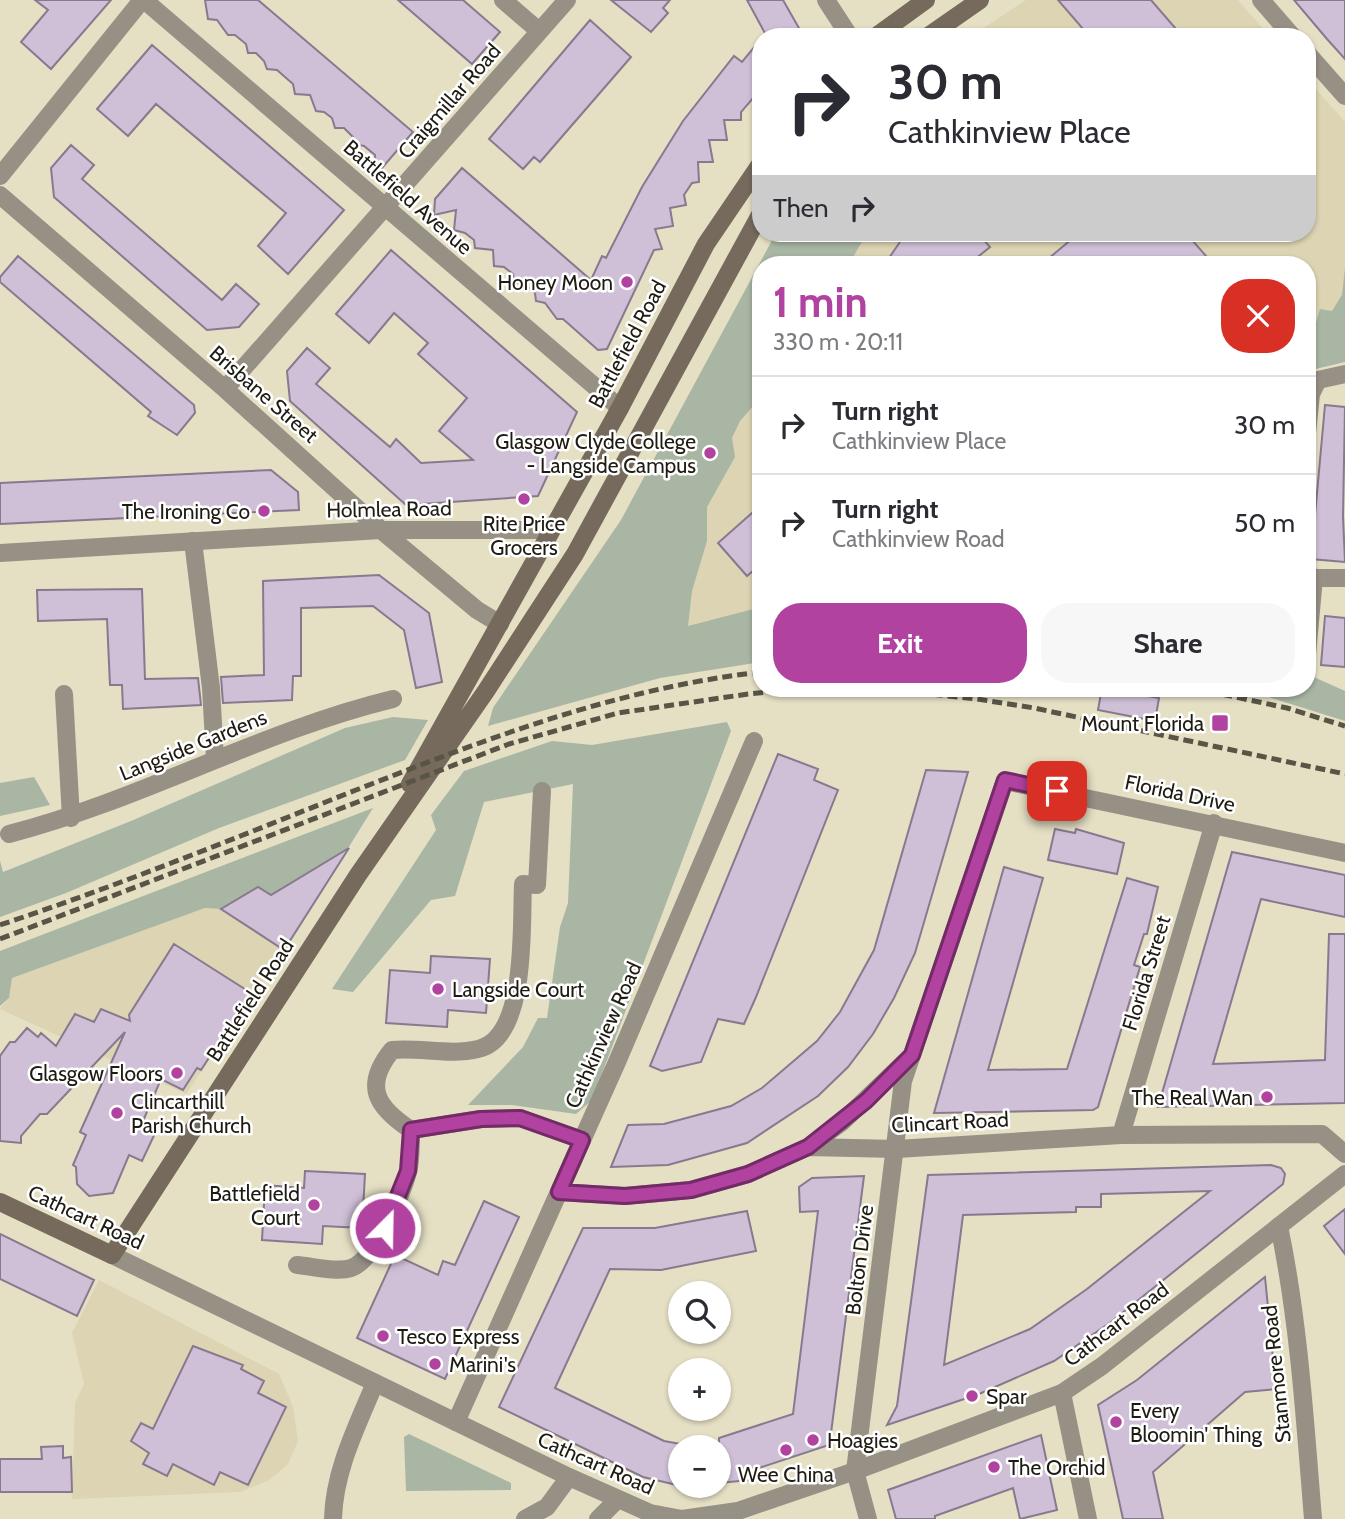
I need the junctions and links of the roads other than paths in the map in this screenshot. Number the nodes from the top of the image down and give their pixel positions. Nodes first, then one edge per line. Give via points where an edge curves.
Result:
1 (143, 0) edge
2 (503, 0) edge
3 (567, 0) edge
4 (827, 0) edge
5 (926, 0) edge
6 (980, 0) edge
7 (1261, 0) edge
8 (844, 28) edge
9 (887, 28) edge
10 (940, 28) edge
11 (1285, 28) edge
12 (539, 31) junction
13 (1316, 63) edge
14 (1345, 96) edge
15 (0, 176) edge
16 (752, 176) edge
17 (0, 195) edge
18 (386, 209) junction
19 (752, 230) edge
20 (1345, 374) edge
21 (1316, 384) edge
22 (225, 388) junction
23 (620, 408) junction
24 (648, 422) junction
25 (381, 530) junction
26 (549, 534) junction
27 (193, 541) junction
28 (0, 553) edge
29 (566, 567) junction
30 (1316, 576) edge
31 (1345, 578) edge
32 (500, 624) junction
33 (522, 635) junction
34 (64, 694) dead end
35 (393, 699) dead end
36 (754, 741) dead end
37 (215, 759) junction
38 (1005, 780) joint
39 (542, 791) dead end
40 (71, 818) junction
41 (1214, 823) junction
42 (9, 834) dead end
43 (1345, 853) edge
44 (359, 875) junction
45 (912, 1055) junction
46 (411, 1130) junction
47 (1121, 1135) junction
48 (582, 1140) junction
49 (808, 1147) junction
50 (897, 1149) junction
51 (1345, 1154) edge
52 (1345, 1174) edge
53 (559, 1192) junction
54 (0, 1202) edge
55 (1279, 1226) junction
56 (112, 1255) junction
57 (297, 1265) dead end
58 (375, 1383) junction
59 (1062, 1393) junction
60 (456, 1422) junction
61 (855, 1471) junction
62 (569, 1477) junction
63 (618, 1499) junction
64 (650, 1516) edge
65 (333, 1519) edge
66 (525, 1519) edge
67 (598, 1519) edge
68 (868, 1519) edge
69 (1088, 1519) edge
70 (1313, 1519) edge

1 - 15 street
1 - 18 street, Battlefield Avenue
2 - 12 street
3 - 12 street, Craigmillar Road
4 - 8 street
5 - 9 main road
6 - 10 main road
7 - 11 street
12 - 18 street, Craigmillar Road
13 - 14 street
16 - 23 main road, Battlefield Road via 706,244
17 - 22 street, Brisbane Street
18 - 22 street, Craigmillar Road
18 - 23 street, Battlefield Avenue
19 - 24 main road, Battlefield Road
20 - 21 street
22 - 25 street, Brisbane Street
23 - 24 main road, Battlefield Avenue
23 - 26 main road, Battlefield Road
24 - 29 main road, Battlefield Road
25 - 26 street, Holmlea Road via 541,530
25 - 27 street, Holmlea Road
25 - 32 street, Brisbane Street
26 - 29 main road
26 - 32 main road, Battlefield Road
27 - 28 street, Holmlea Road
27 - 37 street
29 - 33 main road, Battlefield Road
30 - 31 street
32 - 33 main road
32 - 44 main road, Battlefield Road
33 - 44 main road, Battlefield Road
34 - 40 street
35 - 37 street, Langside Gardens via 341,712
36 - 48 street, Cathkinview Road
37 - 40 street, Langside Gardens
38 - 41 street, Florida Drive
38 - 45 street, Bolton Drive
39 - 46 street via 537,885 523,884 516,1000 507,1026 494,1042 478,1049 392,1050 379,1066 374,1084 380,1101 393,1118
40 - 42 street, Langside Gardens
41 - 43 street, Florida Drive
41 - 47 street, Florida Street
44 - 56 main road, Battlefield Road
45 - 49 street, Bolton Drive via 842,1122
45 - 50 street, Bolton Drive via 903,1081
46 - 48 street via 520,1118
46 - 57 street via 408,1171 385,1228 362,1262 350,1269
47 - 50 street, Clincart Road
47 - 51 street, Clincart Road via 1321,1134
48 - 53 street, Cathkinview Road
49 - 50 street, Clincart Road
49 - 53 street, Clincart Road via 748,1174 691,1190 625,1196
50 - 61 street, Bolton Drive
52 - 55 street, Cathcart Road
53 - 60 street, Cathkinview Road
54 - 56 main road, Cathcart Road
55 - 59 street, Cathcart Road
55 - 70 street, Stanmore Road via 1300,1365
56 - 58 street, Cathcart Road
58 - 60 street, Cathcart Road
58 - 65 street via 341,1472
59 - 61 street, Cathcart Road
59 - 69 street
60 - 62 street, Cathcart Road
61 - 64 street, Cathcart Road via 738,1511 682,1519
61 - 68 street
62 - 63 street, Cathcart Road
62 - 66 street via 547,1507
63 - 64 street, Cathcart Road
63 - 67 street

